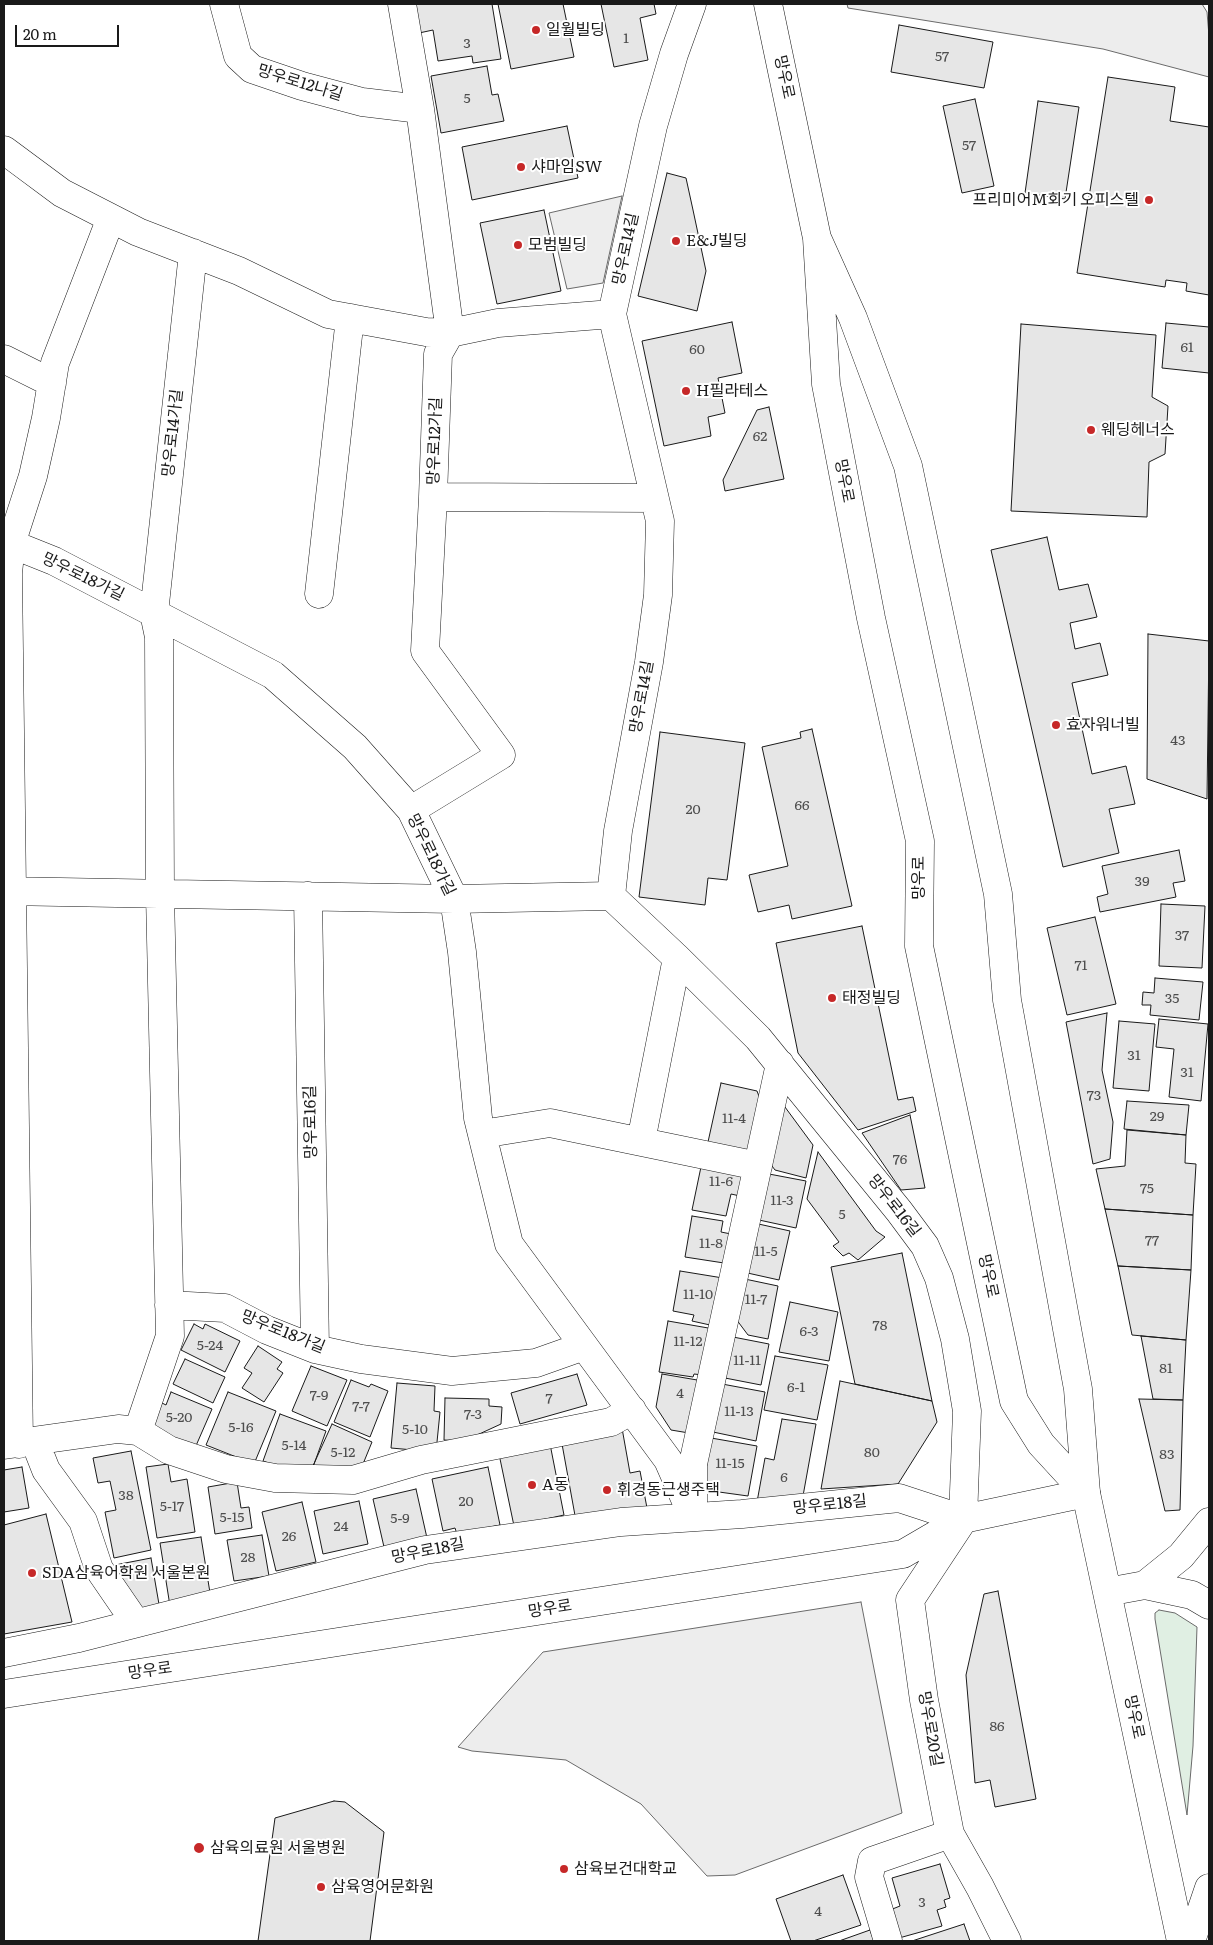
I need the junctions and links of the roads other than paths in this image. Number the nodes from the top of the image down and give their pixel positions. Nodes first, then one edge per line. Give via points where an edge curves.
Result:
1 (224, 4) edge
2 (402, 4) edge
3 (692, 4) edge
4 (768, 4) edge
5 (420, 109) junction
6 (4, 150) edge
7 (111, 218) junction
8 (817, 238) junction
9 (193, 253) junction
10 (612, 314) junction
11 (350, 318) junction
12 (450, 333) junction
13 (4, 359) edge
14 (52, 383) junction
15 (433, 497) junction
16 (654, 498) junction
17 (7, 542) edge
18 (319, 594) dead end
19 (154, 613) junction
20 (410, 810) junction
21 (8, 891) edge
22 (160, 894) junction
23 (308, 896) junction
24 (611, 896) junction
25 (454, 899) junction
26 (678, 958) junction
27 (780, 1064) junction
28 (482, 1134) junction
29 (641, 1141) junction
30 (758, 1166) junction
31 (169, 1305) junction
32 (584, 1346) junction
33 (314, 1349) junction
34 (632, 1410) junction
35 (138, 1431) junction
36 (19, 1444) edge
37 (1086, 1493) junction
38 (693, 1517) junction
39 (964, 1518) junction
40 (1209, 1522) edge
41 (1145, 1585) junction
42 (1107, 1592) junction
43 (1209, 1605) edge
44 (136, 1623) junction
45 (4, 1653) edge
46 (4, 1694) edge
47 (950, 1834) junction
48 (1209, 1888) edge
49 (888, 1941) edge
50 (1007, 1941) edge
51 (1181, 1941) edge
52 (1191, 1941) edge

1 - 5 street, 망우로12나길 via 238,56 252,69 362,102
2 - 5 street
3 - 10 street, 망우로14길 via 653,126
4 - 8 street, 망우로
5 - 12 street
6 - 7 street via 62,192
7 - 9 street
7 - 14 street via 55,363
8 - 37 street, 망우로 via 853,318 908,466 998,894 1007,1000 1078,1389
8 - 37 street, 망우로 via 826,384 871,618 920,841 919,946 1014,1401 1041,1444
9 - 11 street via 239,271 328,314
9 - 19 street, 망우로14가길
10 - 12 street via 498,323
10 - 16 street, 망우로14길
11 - 12 street via 426,332
11 - 18 street
12 - 15 street, 망우로12가길 via 438,354
13 - 14 street
14 - 17 street via 33,476
15 - 16 street
15 - 20 street, 망우로12가길 via 425,651 501,755
16 - 24 street, 망우로14길 via 660,521 658,595 618,830
17 - 19 street, 망우로18가길 via 54,561
17 - 21 street
19 - 20 street, 망우로18가길 via 273,675 355,747
19 - 22 street via 159,636
20 - 25 street, 망우로18가길
21 - 22 street
21 - 36 street
22 - 23 street
22 - 31 street
23 - 25 street
23 - 33 street, 망우로16길
24 - 25 street
24 - 26 street, 망우로16길
25 - 28 street, 망우로18가길
26 - 27 street, 망우로16길
26 - 29 street
27 - 30 street
27 - 39 street, 망우로16길 via 925,1246 939,1278 967,1411
28 - 29 street via 550,1123
28 - 32 street, 망우로18가길 via 509,1244
29 - 30 street
30 - 38 street via 693,1464
31 - 33 street, 망우로18가길 via 225,1308
31 - 35 street via 170,1336
32 - 33 street, 망우로18가길 via 536,1363 452,1371
32 - 34 street, 망우로18가길
34 - 35 street via 611,1422 420,1460 353,1480 275,1478 226,1469 170,1450
34 - 38 street, 망우로18가길 via 668,1460
35 - 36 street via 118,1429
36 - 44 street via 46,1470 83,1521 99,1569
37 - 39 street, 망우로
37 - 42 street, 망우로
38 - 39 street, 망우로18길 via 899,1498
38 - 44 street, 망우로18길 via 621,1522 425,1550
39 - 46 street, 망우로 via 904,1554
39 - 47 street, 망우로20길 via 910,1600 924,1700
40 - 41 street via 1180,1556
41 - 42 street
41 - 43 street via 1192,1595
42 - 51 street, 망우로
44 - 45 street, 망우로18길
47 - 49 street via 872,1861 868,1877
47 - 50 street, 망우로20길
48 - 52 street

